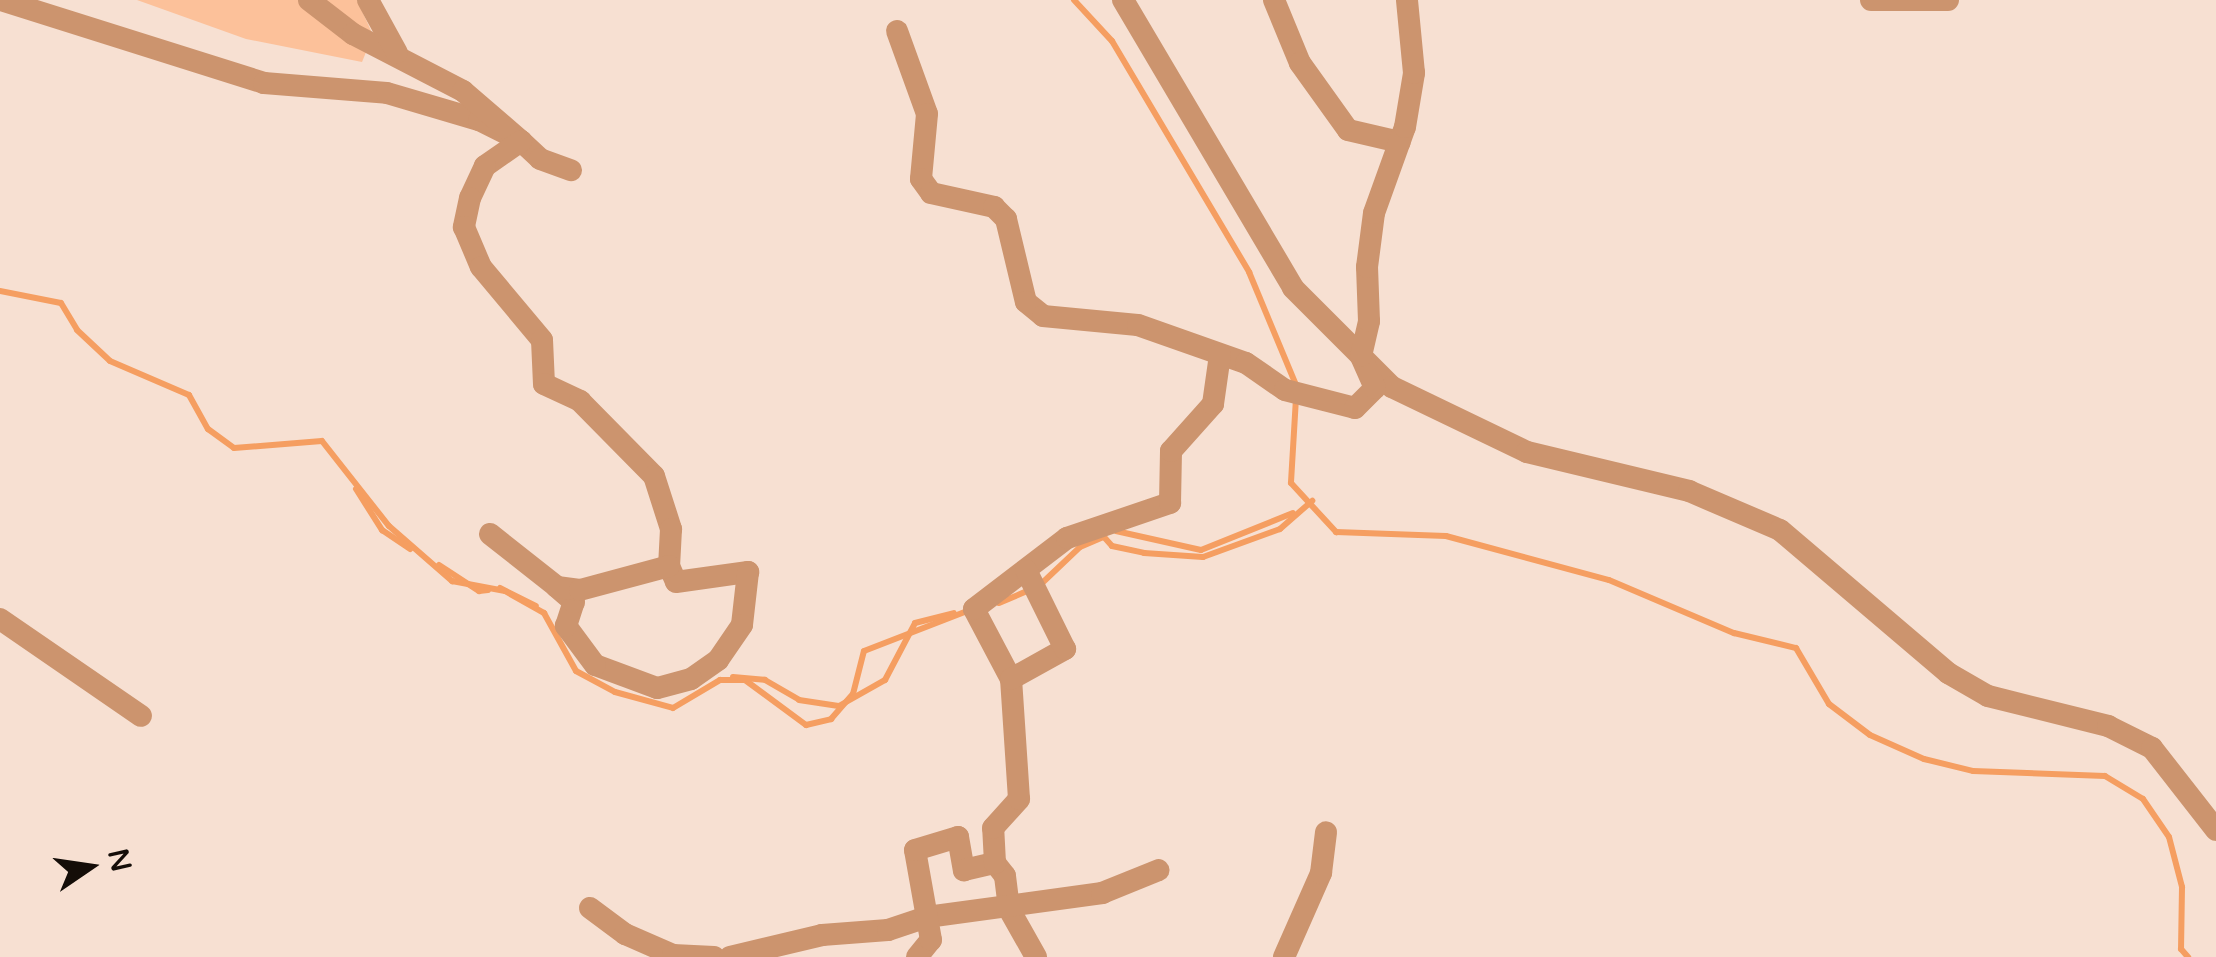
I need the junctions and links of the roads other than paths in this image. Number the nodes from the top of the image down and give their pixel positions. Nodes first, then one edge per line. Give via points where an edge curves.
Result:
1 (1, 0) edge
2 (308, 0) edge
3 (368, 0) edge
4 (1123, 0) edge
5 (1274, 0) edge
6 (1407, 0) edge
7 (1871, 0) edge
8 (1948, 0) edge
9 (897, 30) dead end
10 (407, 64) junction
11 (443, 110) junction
12 (521, 141) junction
13 (1400, 142) junction
14 (571, 170) dead end
15 (1220, 355) junction
16 (1361, 356) junction
17 (490, 534) dead end
18 (669, 566) junction
19 (1026, 570) junction
20 (557, 586) junction
21 (0, 619) edge
22 (1011, 679) junction
23 (141, 716) dead end
24 (2216, 830) edge
25 (1326, 832) dead end
26 (995, 863) junction
27 (1159, 870) dead end
28 (590, 908) dead end
29 (1009, 910) junction
30 (928, 917) junction
31 (714, 957) edge
32 (730, 957) edge
33 (917, 957) edge
34 (1036, 957) edge
35 (1284, 957) edge

1 - 11 street via 264,83 345,86
2 - 10 street
3 - 10 street
4 - 16 street via 1294,288
5 - 13 street via 1300,63 1348,130
6 - 13 street via 1414,73
7 - 8 street
9 - 15 street via 927,114 921,179 931,193 994,207 1006,219 1026,302 1043,316 1138,326
10 - 11 street
10 - 12 street via 462,91
11 - 12 street
12 - 14 street via 540,159
12 - 18 street via 485,166 464,227 481,267 542,340 544,384 580,400 654,476 671,529
13 - 16 street via 1374,213
15 - 16 street via 1297,393 1355,408 1374,388
15 - 19 street via 1213,404 1172,451 1170,502 1067,538
16 - 24 street via 1404,394 1475,432 1526,452 1729,504 1780,530 1948,674 1988,696 2108,726 2152,748
17 - 20 street
18 - 20 street via 580,590
18 - 20 street via 676,582 748,572 746,612 718,660 691,679 658,688 595,664 566,626 574,602
19 - 22 street via 974,609
19 - 22 street via 1065,650
21 - 23 street
22 - 26 street via 1019,799 992,828
25 - 35 street via 1321,873
26 - 29 street
26 - 30 street via 964,870 958,837 915,850
27 - 29 street via 1102,893
28 - 31 street via 625,934 673,955
29 - 30 street
29 - 34 street
30 - 32 street
30 - 33 street via 931,940

